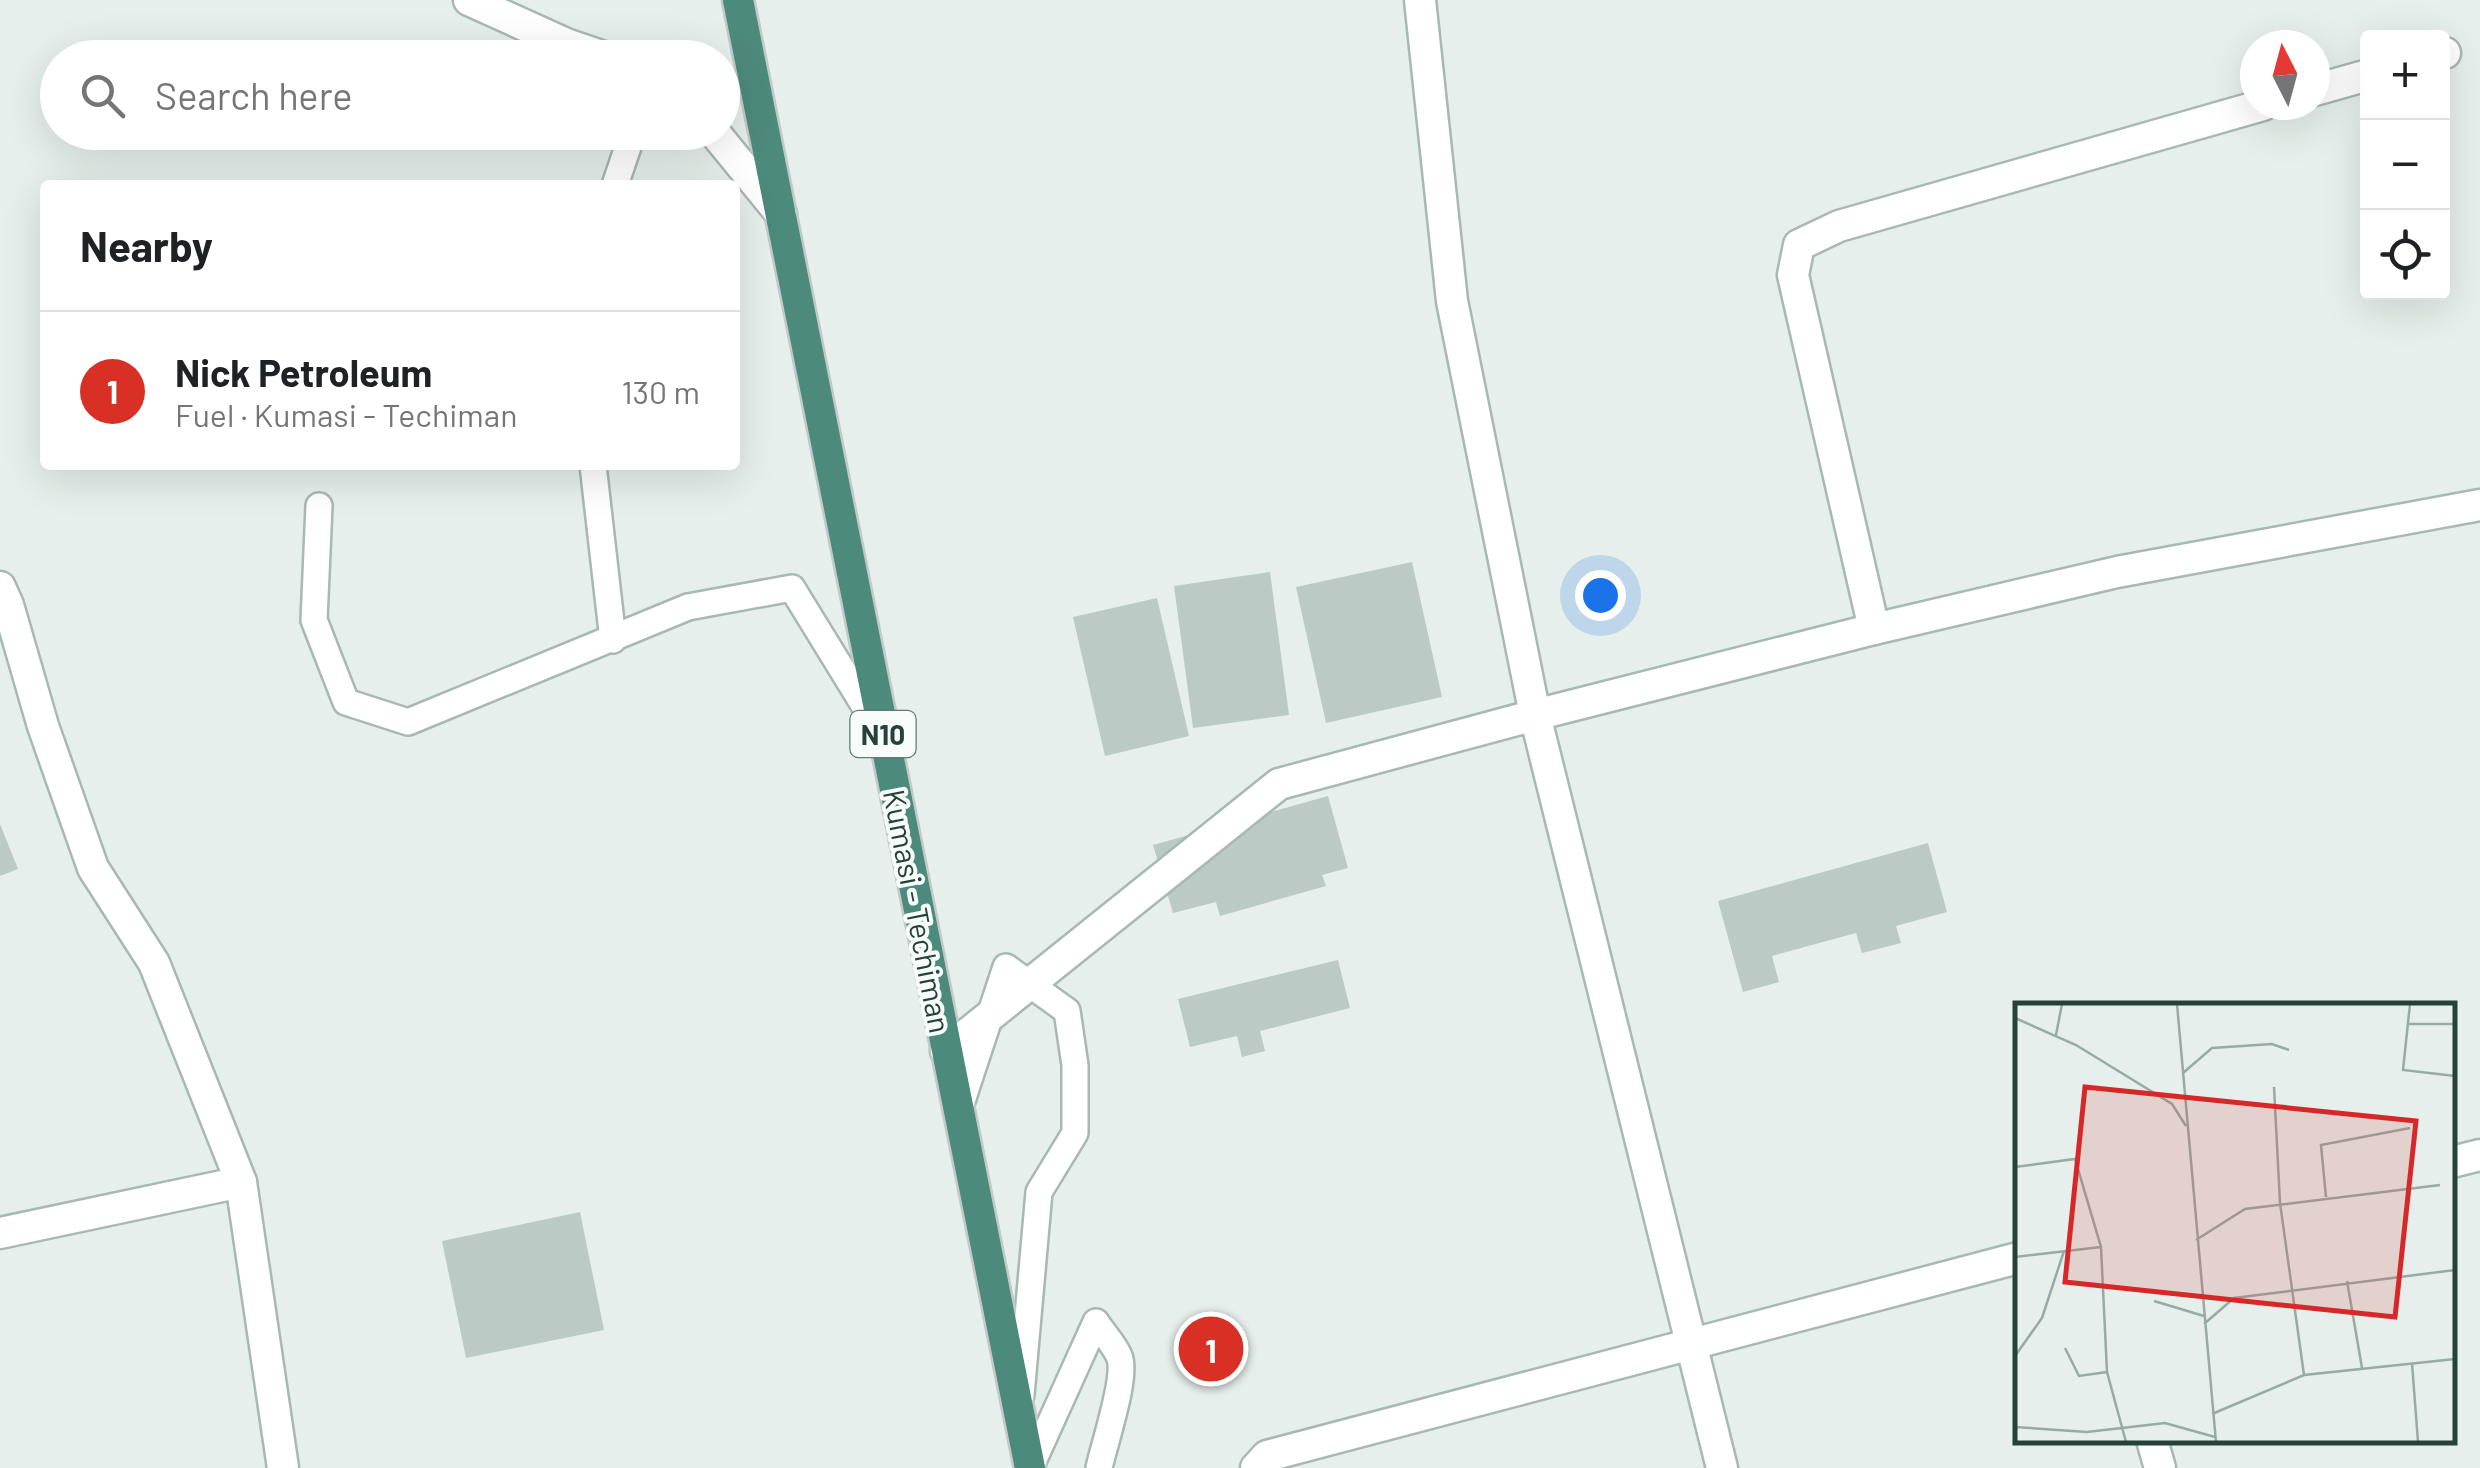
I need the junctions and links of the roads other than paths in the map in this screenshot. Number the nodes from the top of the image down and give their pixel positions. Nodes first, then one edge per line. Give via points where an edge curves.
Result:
1 (469, 0) edge
2 (738, 0) edge
3 (1420, 0) edge
4 (557, 40) edge
5 (2360, 77) edge
6 (2330, 86) edge
7 (2240, 111) edge
8 (627, 150) edge
9 (729, 150) edge
10 (616, 180) edge
11 (781, 214) junction
12 (594, 470) edge
13 (2480, 505) edge
14 (319, 506) dead end
15 (0, 587) edge
16 (1874, 629) junction
17 (613, 640) junction
18 (1535, 715) junction
19 (884, 736) junction
20 (946, 1051) junction
21 (958, 1114) junction
22 (2480, 1156) edge
23 (2455, 1161) edge
24 (241, 1182) junction
25 (0, 1232) edge
26 (2015, 1259) edge
27 (1691, 1346) junction
28 (1019, 1418) junction
29 (2153, 1443) edge
30 (283, 1468) edge
31 (1030, 1468) edge
32 (1099, 1468) edge
33 (1256, 1468) edge
34 (1722, 1468) edge
35 (2160, 1468) edge

1 - 4 street
2 - 11 highway, Kumasi - Techiman / N10
3 - 18 street via 1452,301
5 - 6 street
7 - 16 street via 1839,226 1799,245 1793,275
8 - 10 lane
9 - 11 street
11 - 19 highway, Kumasi - Techiman / N10
12 - 17 lane
13 - 16 street via 2118,572
14 - 17 lane via 314,620 346,702 408,722
15 - 24 street via 93,868 154,963
16 - 18 street
17 - 19 lane via 688,607 792,588
18 - 20 street via 1279,784
18 - 27 street
19 - 20 highway, Kumasi - Techiman / N10
20 - 21 highway, Kumasi - Techiman / N10
21 - 28 highway, Kumasi - Techiman / N10
21 - 28 lane via 1006,967 1067,1012 1075,1065 1075,1132 1040,1192
22 - 23 street
24 - 25 street
24 - 30 street
26 - 27 street
27 - 33 street via 1267,1456
27 - 34 street
28 - 31 highway, Kumasi - Techiman / N10
29 - 35 street
31 - 32 lane via 1096,1322 1121,1359

